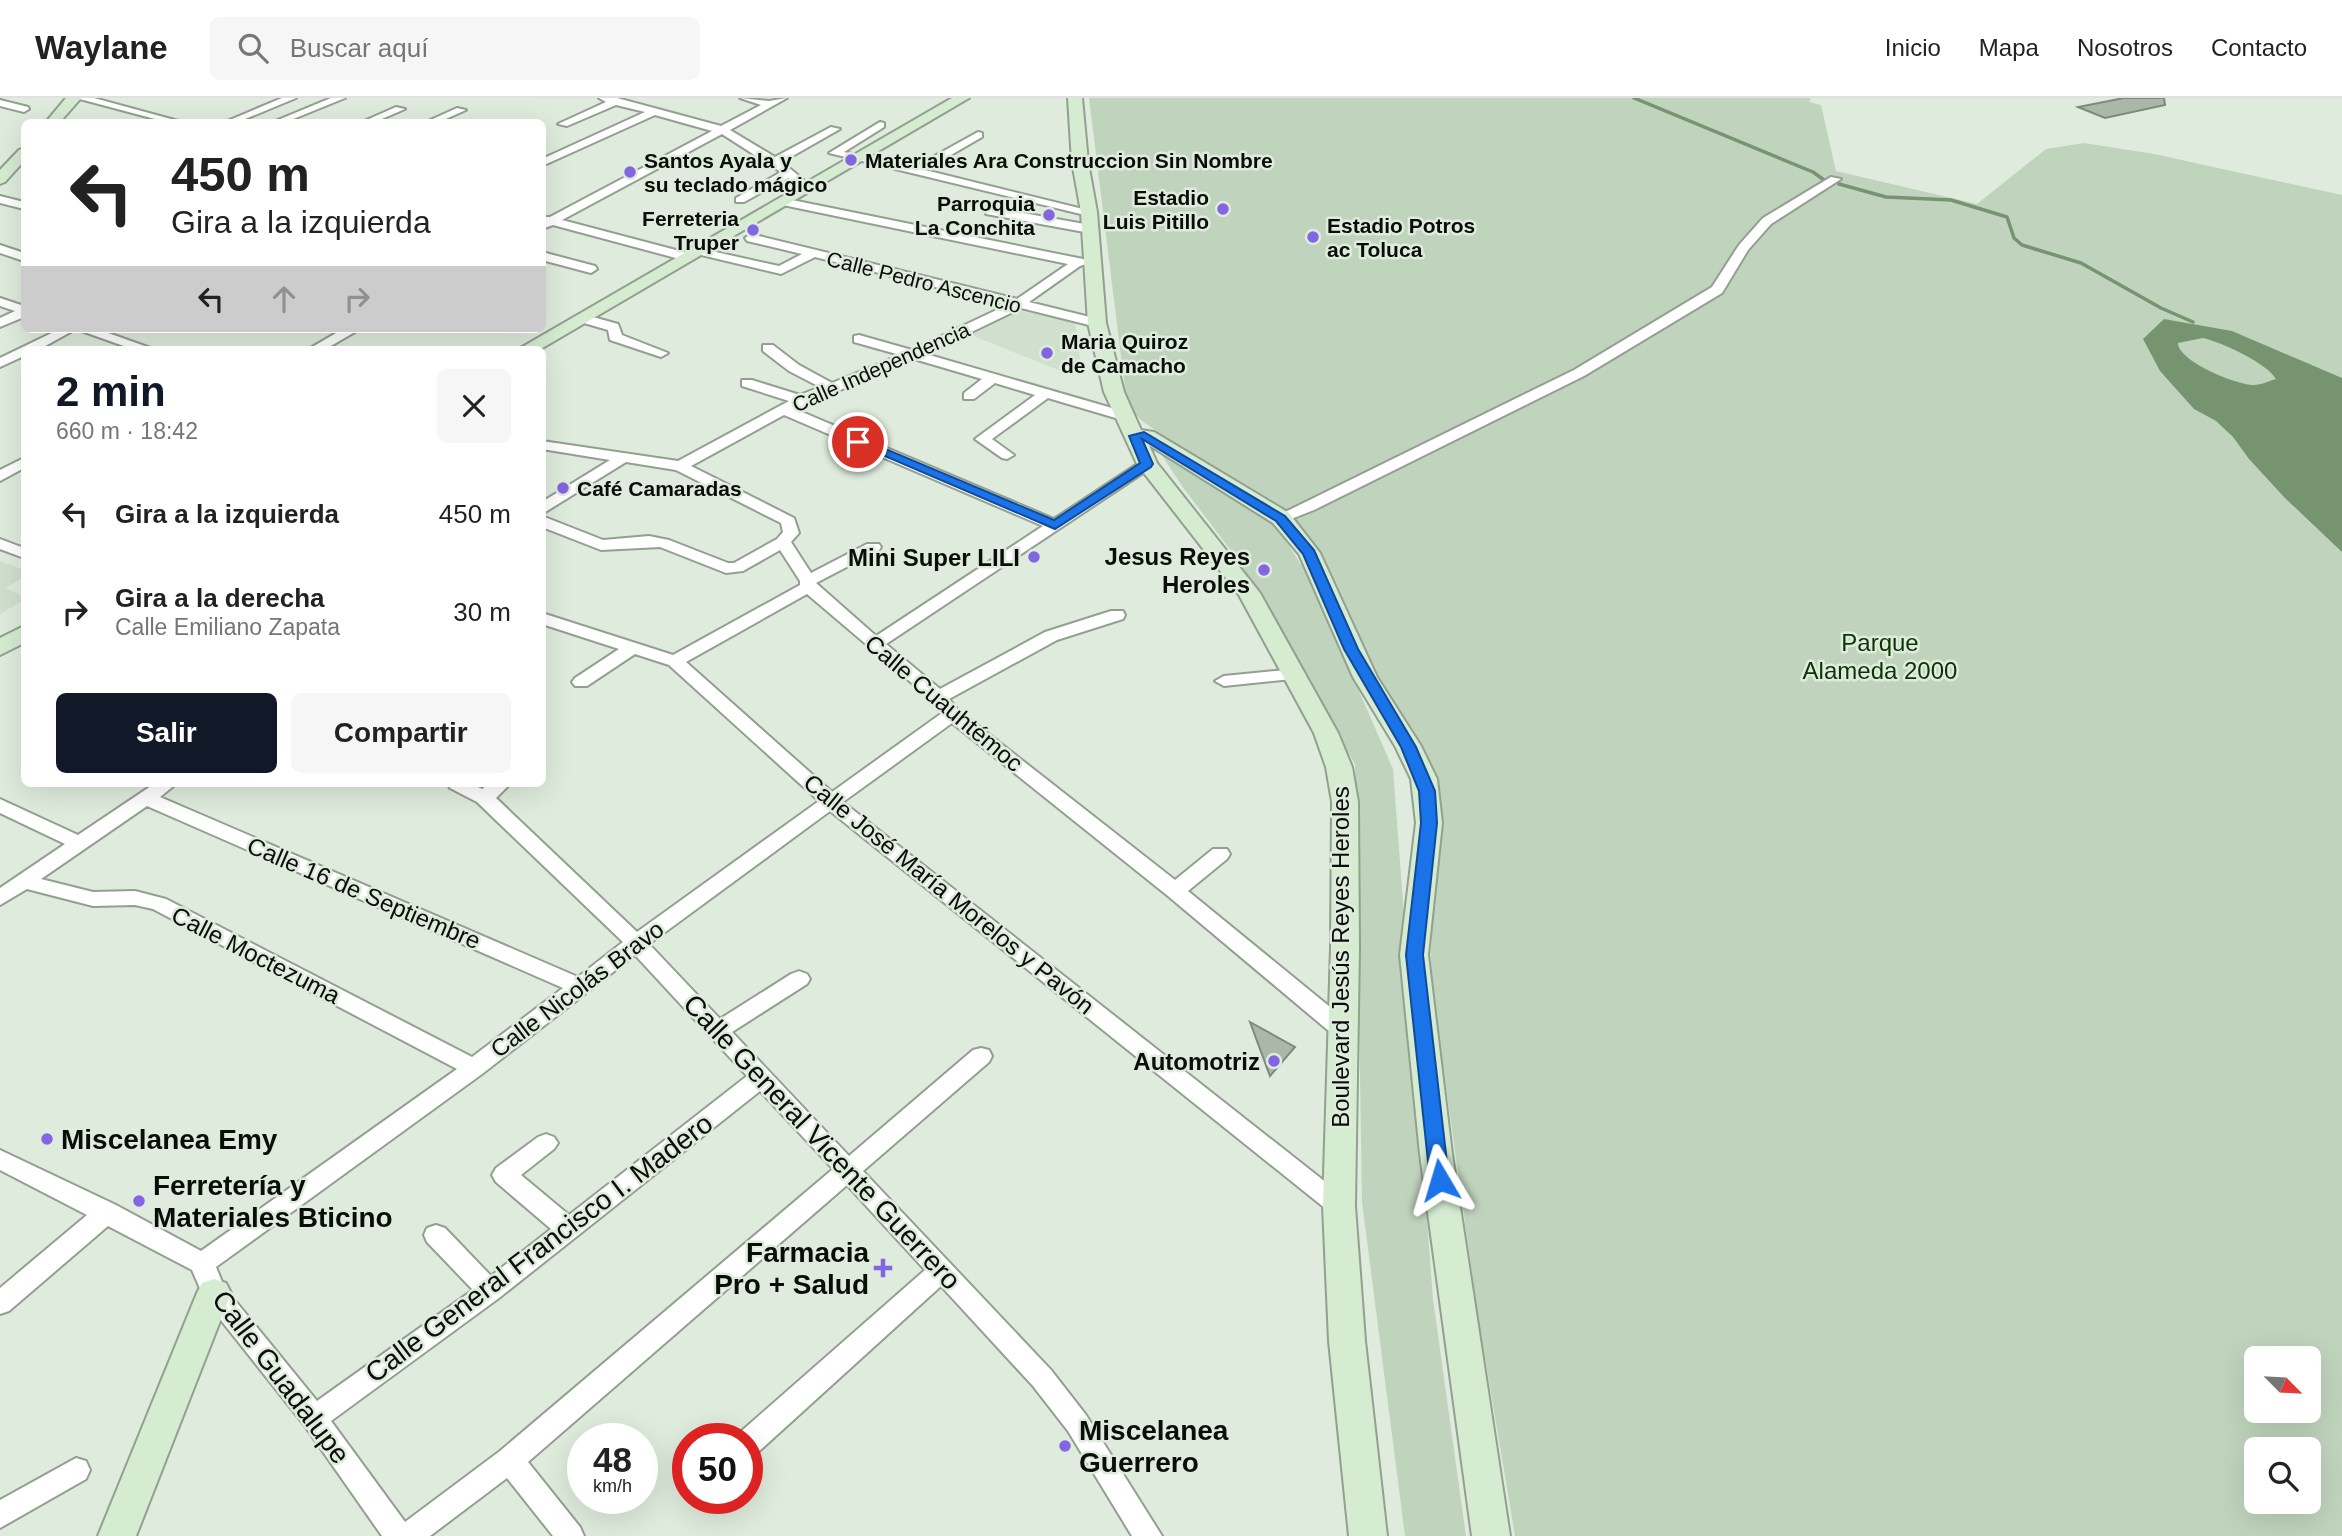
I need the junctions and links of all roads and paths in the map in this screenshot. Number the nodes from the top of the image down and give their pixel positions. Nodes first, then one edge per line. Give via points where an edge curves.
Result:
1 (74, 98) edge
2 (81, 98) edge
3 (147, 98) edge
4 (292, 98) edge
5 (340, 98) edge
6 (745, 98) edge
7 (782, 98) edge
8 (962, 98) edge
9 (1075, 98) edge
10 (610, 99) edge
11 (0, 103) edge
12 (770, 104) junction
13 (121, 108) junction
14 (24, 109) dead end
15 (400, 109) dead end
16 (461, 110) dead end
17 (656, 111) junction
18 (56, 119) edge
19 (165, 119) edge
20 (238, 119) edge
21 (286, 119) edge
22 (375, 119) edge
23 (438, 119) edge
24 (563, 124) dead end
25 (877, 124) dead end
26 (835, 129) dead end
27 (722, 130) junction
28 (978, 135) dead end
29 (546, 151) edge
30 (560, 155) junction
31 (21, 156) edge
32 (859, 158) junction
33 (546, 161) edge
34 (775, 162) junction
35 (914, 172) junction
36 (788, 173) junction
37 (0, 179) edge
38 (1835, 179) dead end
39 (807, 188) junction
40 (0, 199) edge
41 (740, 200) dead end
42 (782, 202) junction
43 (21, 205) edge
44 (990, 211) dead end
45 (1090, 220) junction
46 (546, 222) edge
47 (751, 238) dead end
48 (0, 249) edge
49 (692, 254) junction
50 (813, 254) junction
51 (21, 256) edge
52 (546, 257) edge
53 (1086, 264) junction
54 (591, 268) dead end
55 (0, 302) edge
56 (1017, 305) junction
57 (21, 310) edge
58 (21, 312) edge
59 (582, 318) junction
60 (0, 323) edge
61 (1097, 323) junction
62 (62, 333) edge
63 (96, 333) edge
64 (345, 333) edge
65 (859, 339) dead end
66 (36, 346) edge
67 (136, 346) edge
68 (322, 346) edge
69 (533, 346) edge
70 (768, 348) dead end
71 (21, 353) edge
72 (661, 353) dead end
73 (913, 355) junction
74 (0, 363) edge
75 (992, 378) junction
76 (747, 383) dead end
77 (834, 389) junction
78 (1045, 394) junction
79 (969, 396) dead end
80 (801, 400) junction
81 (785, 410) junction
82 (1129, 426) junction
83 (546, 446) edge
84 (1007, 455) dead end
85 (623, 458) junction
86 (21, 464) edge
87 (1147, 464) junction
88 (680, 466) junction
89 (0, 476) edge
90 (546, 506) edge
91 (1281, 519) junction
92 (546, 523) edge
93 (1055, 525) junction
94 (783, 542) junction
95 (0, 544) edge
96 (873, 547) dead end
97 (21, 552) edge
98 (808, 584) junction
99 (1117, 615) dead end
100 (546, 619) edge
101 (21, 636) edge
102 (875, 644) junction
103 (633, 647) junction
104 (0, 648) edge
105 (675, 661) junction
106 (1296, 674) junction
107 (1224, 681) dead end
108 (581, 682) dead end
109 (945, 706) junction
110 (163, 787) edge
111 (472, 787) edge
112 (493, 791) edge
113 (147, 799) junction
114 (831, 802) junction
115 (0, 805) edge
116 (80, 844) junction
117 (1220, 854) dead end
118 (25, 882) junction
119 (1175, 891) junction
120 (0, 898) edge
121 (636, 943) junction
122 (799, 979) dead end
123 (581, 987) junction
124 (719, 1030) junction
125 (1344, 1031) junction
126 (981, 1056) dead end
127 (474, 1068) junction
128 (762, 1077) junction
129 (546, 1143) dead end
130 (0, 1159) edge
131 (850, 1170) junction
132 (1339, 1206) junction
133 (107, 1212) junction
134 (568, 1229) junction
135 (436, 1235) dead end
136 (941, 1271) junction
137 (208, 1278) junction
138 (490, 1291) junction
139 (0, 1303) edge
140 (314, 1418) junction
141 (763, 1430) edge
142 (510, 1460) junction
143 (76, 1470) dead end
144 (0, 1515) edge
145 (117, 1536) edge
146 (398, 1536) edge
147 (408, 1536) edge
148 (570, 1536) edge
149 (1148, 1536) edge
150 (1367, 1536) edge
151 (1491, 1536) edge

1 - 18 main road
2 - 13 street
3 - 13 street
4 - 20 street
5 - 21 street
6 - 12 street
7 - 12 street
8 - 32 main road
9 - 45 main road, Boulevard Jesús Reyes Heroles
10 - 17 street
10 - 24 street
11 - 14 street
12 - 27 street
13 - 19 street
15 - 22 street
16 - 23 street
17 - 27 street
17 - 30 street
25 - 32 street via 835,153
26 - 34 street
27 - 34 street
27 - 46 street
28 - 35 street
29 - 30 street
30 - 33 street
31 - 37 street
32 - 35 street
32 - 39 main road
34 - 36 street
35 - 45 street
36 - 39 street
36 - 41 street
38 - 91 street via 1767,221 1743,248 1717,290 1579,373
39 - 42 street
40 - 43 street
42 - 49 main road
42 - 53 street
44 - 45 street
45 - 53 main road, Boulevard Jesús Reyes Heroles
46 - 49 street
47 - 50 street, Calle Pedro Ascencio
48 - 51 street
49 - 50 street via 781,270
49 - 59 main road
50 - 56 street, Calle Pedro Ascencio
52 - 54 street
53 - 56 street, Calle Independencia
53 - 61 main road, Boulevard Jesús Reyes Heroles
55 - 57 street
56 - 61 street, Calle Pedro Ascencio
56 - 73 street, Calle Independencia
58 - 60 street
59 - 69 main road
59 - 72 street via 613,327 615,337
61 - 82 main road, Boulevard Jesús Reyes Heroles via 1114,392
62 - 66 street
63 - 67 street
64 - 68 street
65 - 73 street
70 - 77 street
71 - 74 street
73 - 75 street
73 - 77 street, Calle Independencia
75 - 78 street
75 - 79 street
76 - 80 street
77 - 80 street, Calle Independencia
78 - 82 street
78 - 84 street via 982,439
80 - 81 street, Calle Independencia
81 - 88 street, Calle Independencia
81 - 93 street
82 - 87 main road, Boulevard Jesús Reyes Heroles
82 - 91 main road
83 - 85 street, Calle Cuauhtémoc
85 - 88 street, Calle Cuauhtémoc
85 - 90 street
86 - 89 street
87 - 93 street
87 - 106 main road, Boulevard Jesús Reyes Heroles via 1249,593
88 - 94 street, Calle Cuauhtémoc via 788,521 791,533
91 - 151 main road via 1309,553 1351,649 1408,747 1427,791 1429,823 1415,955 1436,1154
92 - 94 street via 601,545 663,543 726,568 737,568
93 - 102 street
94 - 98 street, Calle Cuauhtémoc
95 - 97 street
96 - 98 street
98 - 102 street, Calle Cuauhtémoc
98 - 105 street
99 - 109 street, Calle Nicolás Bravo via 1051,636
100 - 103 street, Calle José María Morelos y Pavón
101 - 104 main road
102 - 109 street, Calle Cuauhtémoc
103 - 105 street, Calle José María Morelos y Pavón
103 - 108 street
105 - 114 street, Calle José María Morelos y Pavón
106 - 107 street
106 - 125 main road, Boulevard Jesús Reyes Heroles via 1326,733 1339,767 1345,802
109 - 114 street, Calle Nicolás Bravo
109 - 119 street, Calle Cuauhtémoc
110 - 113 street
111 - 112 street, Calle General Vicente Guerrero
112 - 121 street, Calle General Vicente Guerrero
113 - 116 street
113 - 123 street, Calle 16 de Septiembre
114 - 121 street, Calle Nicolás Bravo
114 - 132 street, Calle José María Morelos y Pavón
115 - 116 street
116 - 118 street
117 - 119 street
118 - 120 street
118 - 127 street, Calle Moctezuma via 93,899 135,898 159,904
119 - 125 street, Calle Cuauhtémoc
121 - 123 street, Calle Nicolás Bravo
121 - 124 street, Calle General Vicente Guerrero
122 - 124 street
123 - 127 street, Calle Nicolás Bravo
124 - 128 street, Calle General Vicente Guerrero
125 - 132 main road, Boulevard Jesús Reyes Heroles
126 - 131 street
127 - 137 street, Calle Nicolás Bravo
128 - 131 street, Calle General Vicente Guerrero
128 - 134 street, Calle General Francisco I. Madero
129 - 134 street via 504,1175
130 - 133 street, Calle Guadalupe
131 - 136 street, Calle General Vicente Guerrero
131 - 142 street
132 - 150 main road, Boulevard Jesús Reyes Heroles
133 - 137 street, Calle Guadalupe
133 - 139 street
134 - 138 street, Calle General Francisco I. Madero
135 - 138 street
136 - 141 street
136 - 149 street, Calle General Vicente Guerrero via 1042,1378 1077,1423
137 - 140 street, Calle Guadalupe
137 - 145 main road
138 - 140 street, Calle General Francisco I. Madero
140 - 146 street, Calle Guadalupe
142 - 147 street
142 - 148 street
143 - 144 street

